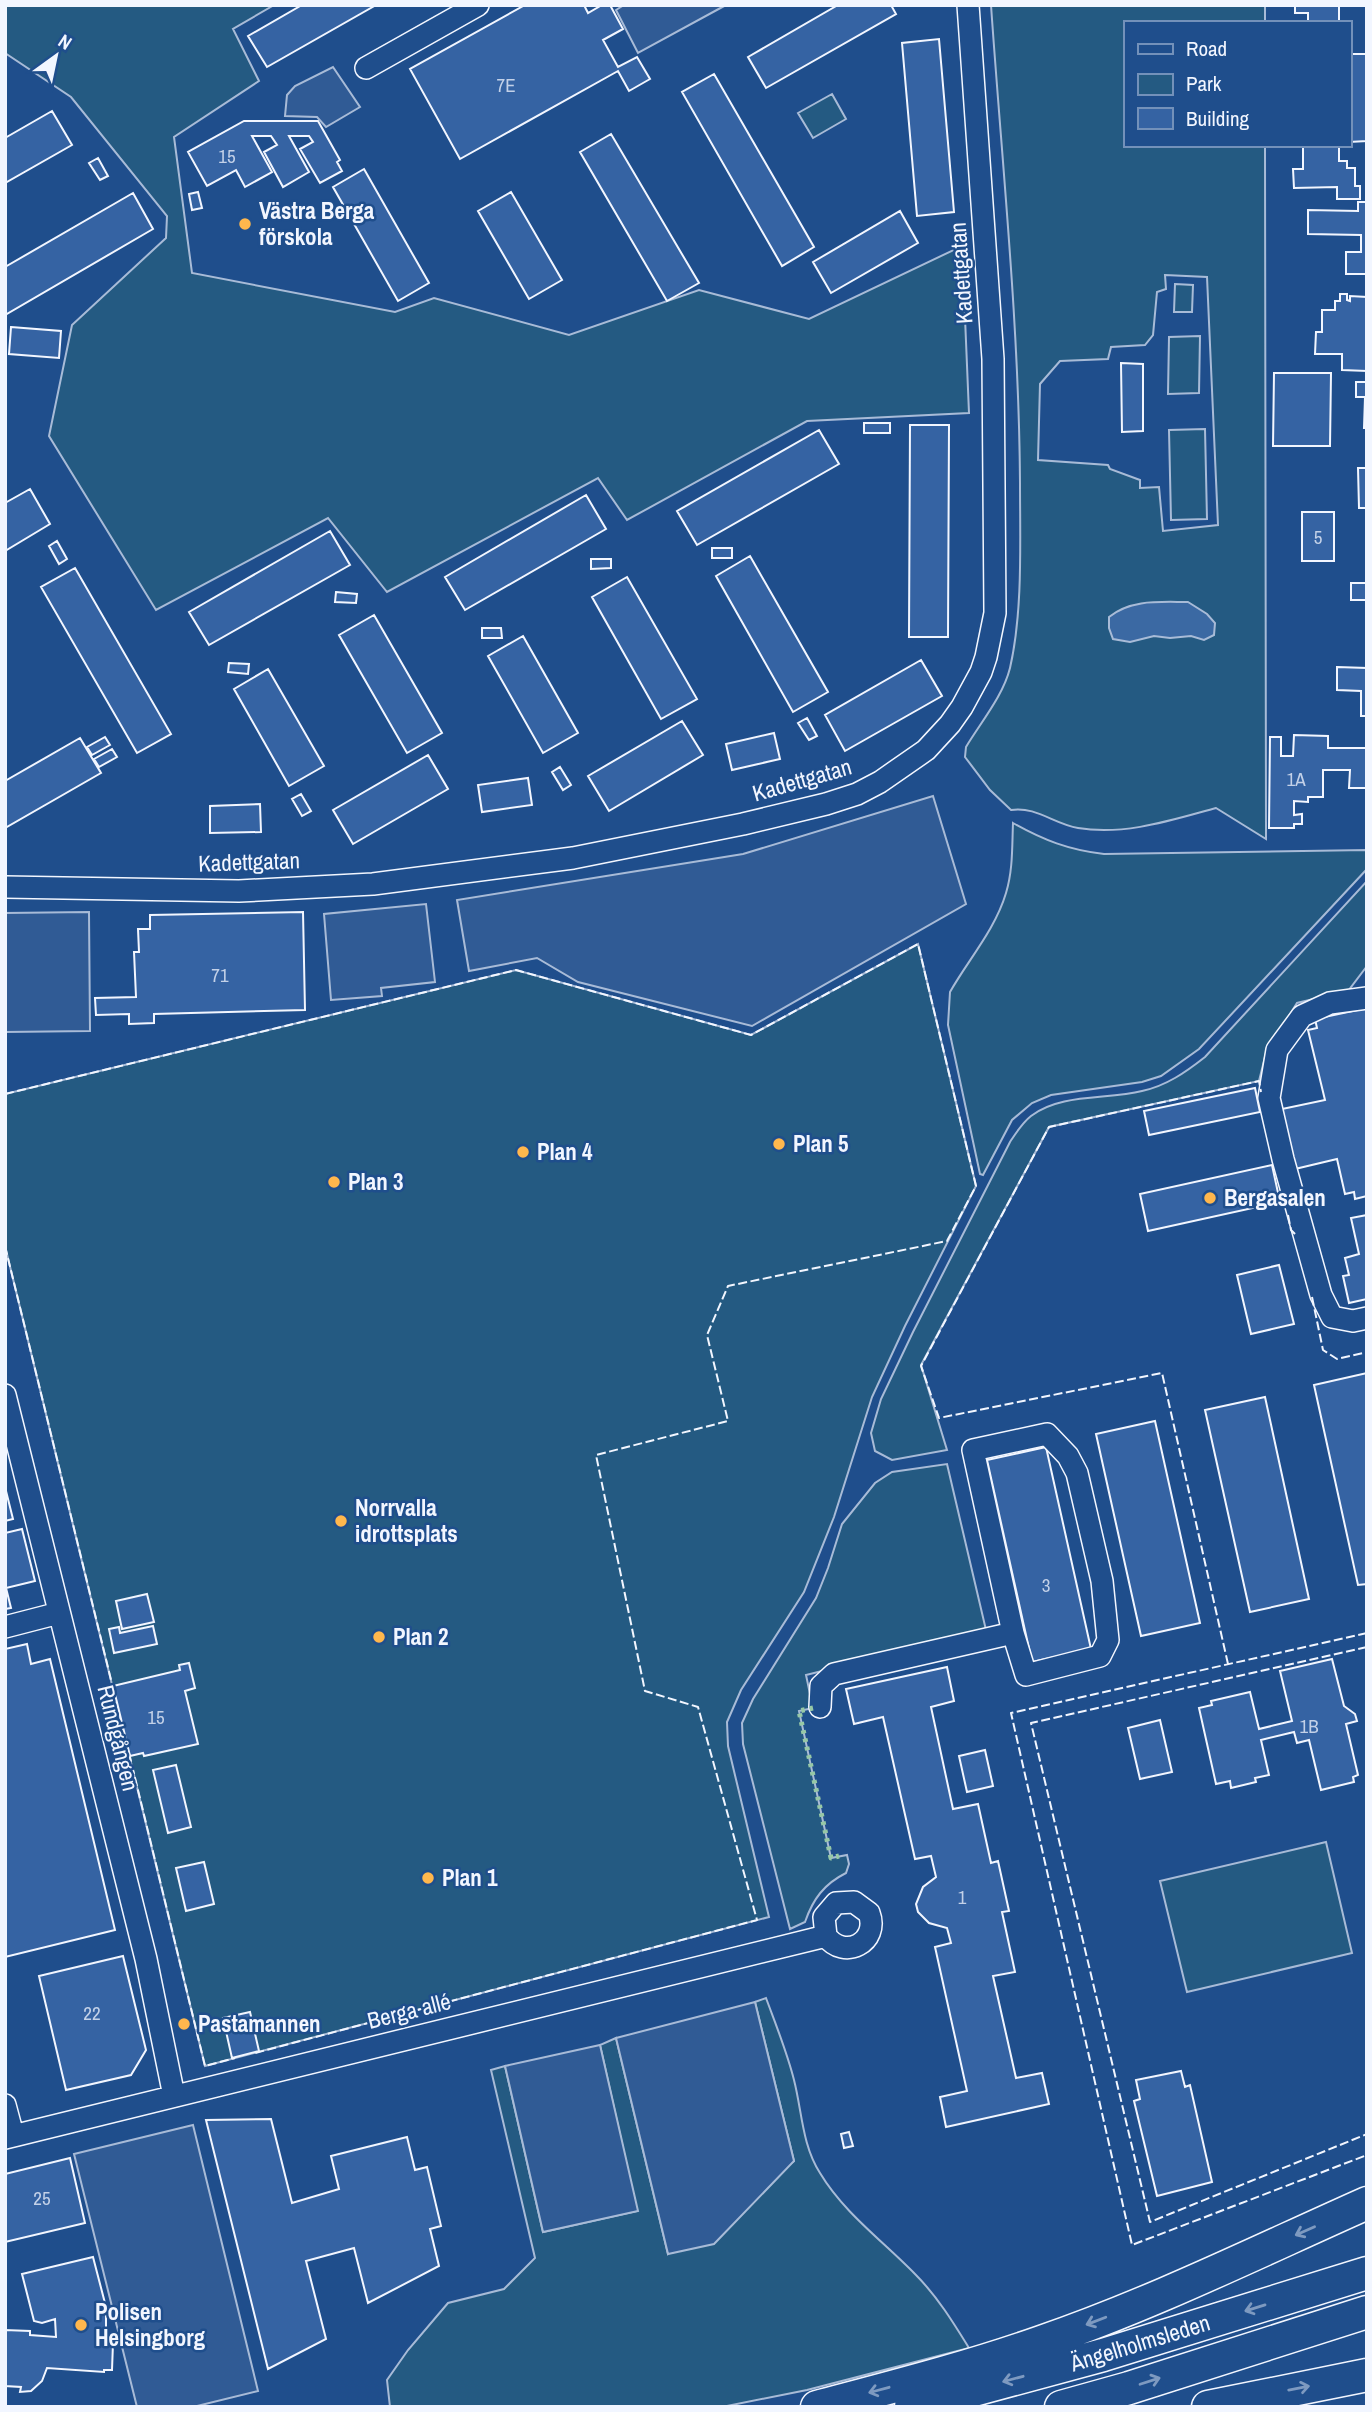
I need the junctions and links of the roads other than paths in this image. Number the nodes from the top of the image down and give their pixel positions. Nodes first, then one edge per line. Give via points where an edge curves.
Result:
1 (478, 5) edge
2 (968, 5) edge
3 (366, 68) dead end
4 (5, 887) edge
5 (1367, 998) edge
6 (1367, 1318) edge
7 (5, 1395) edge
8 (59, 1613) junction
9 (5, 1627) edge
10 (1013, 1633) junction
11 (820, 1707) dead end
12 (826, 1936) dead end
13 (174, 2096) junction
14 (5, 2105) edge
15 (9, 2136) edge
16 (1367, 2203) edge
17 (1367, 2273) edge
18 (1367, 2312) edge
19 (1367, 2375) edge
20 (817, 2407) edge
21 (911, 2407) edge
22 (1061, 2407) edge
23 (1208, 2407) edge

1 - 3 street
2 - 4 street, Kadettgatan via 993,359 995,613 981,672 962,707 926,750 880,782 826,804 573,858 373,884 239,891
5 - 6 street via 1330,1003 1302,1016 1277,1050 1269,1098 1321,1295 1332,1317
7 - 8 street, Rundgången
8 - 9 street
8 - 13 street, Rundgången via 146,1959
10 - 10 street via 974,1450 1047,1434 1077,1473 1102,1581 1108,1640 1100,1656 1026,1675
10 - 11 street via 834,1674 821,1686
12 - 13 street, Berga allé
13 - 15 street, Berga allé
14 - 15 street
16 -> 20 highway via 1186,2285 1041,2342
17 -> 21 highway, Ängelholmsleden via 1103,2355
22 -> 18 highway, Ängelholmsleden
23 -> 19 highway

